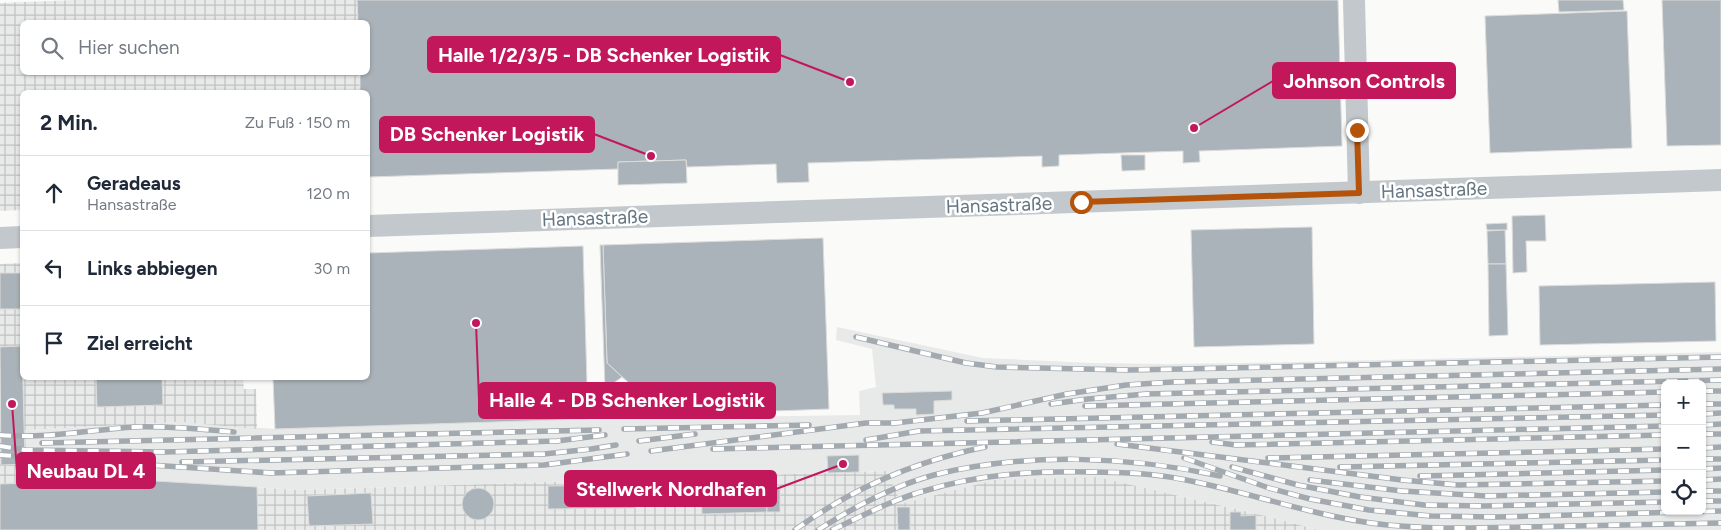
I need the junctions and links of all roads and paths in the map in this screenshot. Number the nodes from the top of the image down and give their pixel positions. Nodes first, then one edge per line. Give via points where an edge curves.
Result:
1 (1354, 0) edge
2 (1721, 180) edge
3 (1359, 193) junction
4 (370, 226) edge
5 (20, 237) edge
6 (0, 238) edge

1 - 3 street
2 - 3 street, Hansastraße
3 - 4 street, Hansastraße
5 - 6 street

